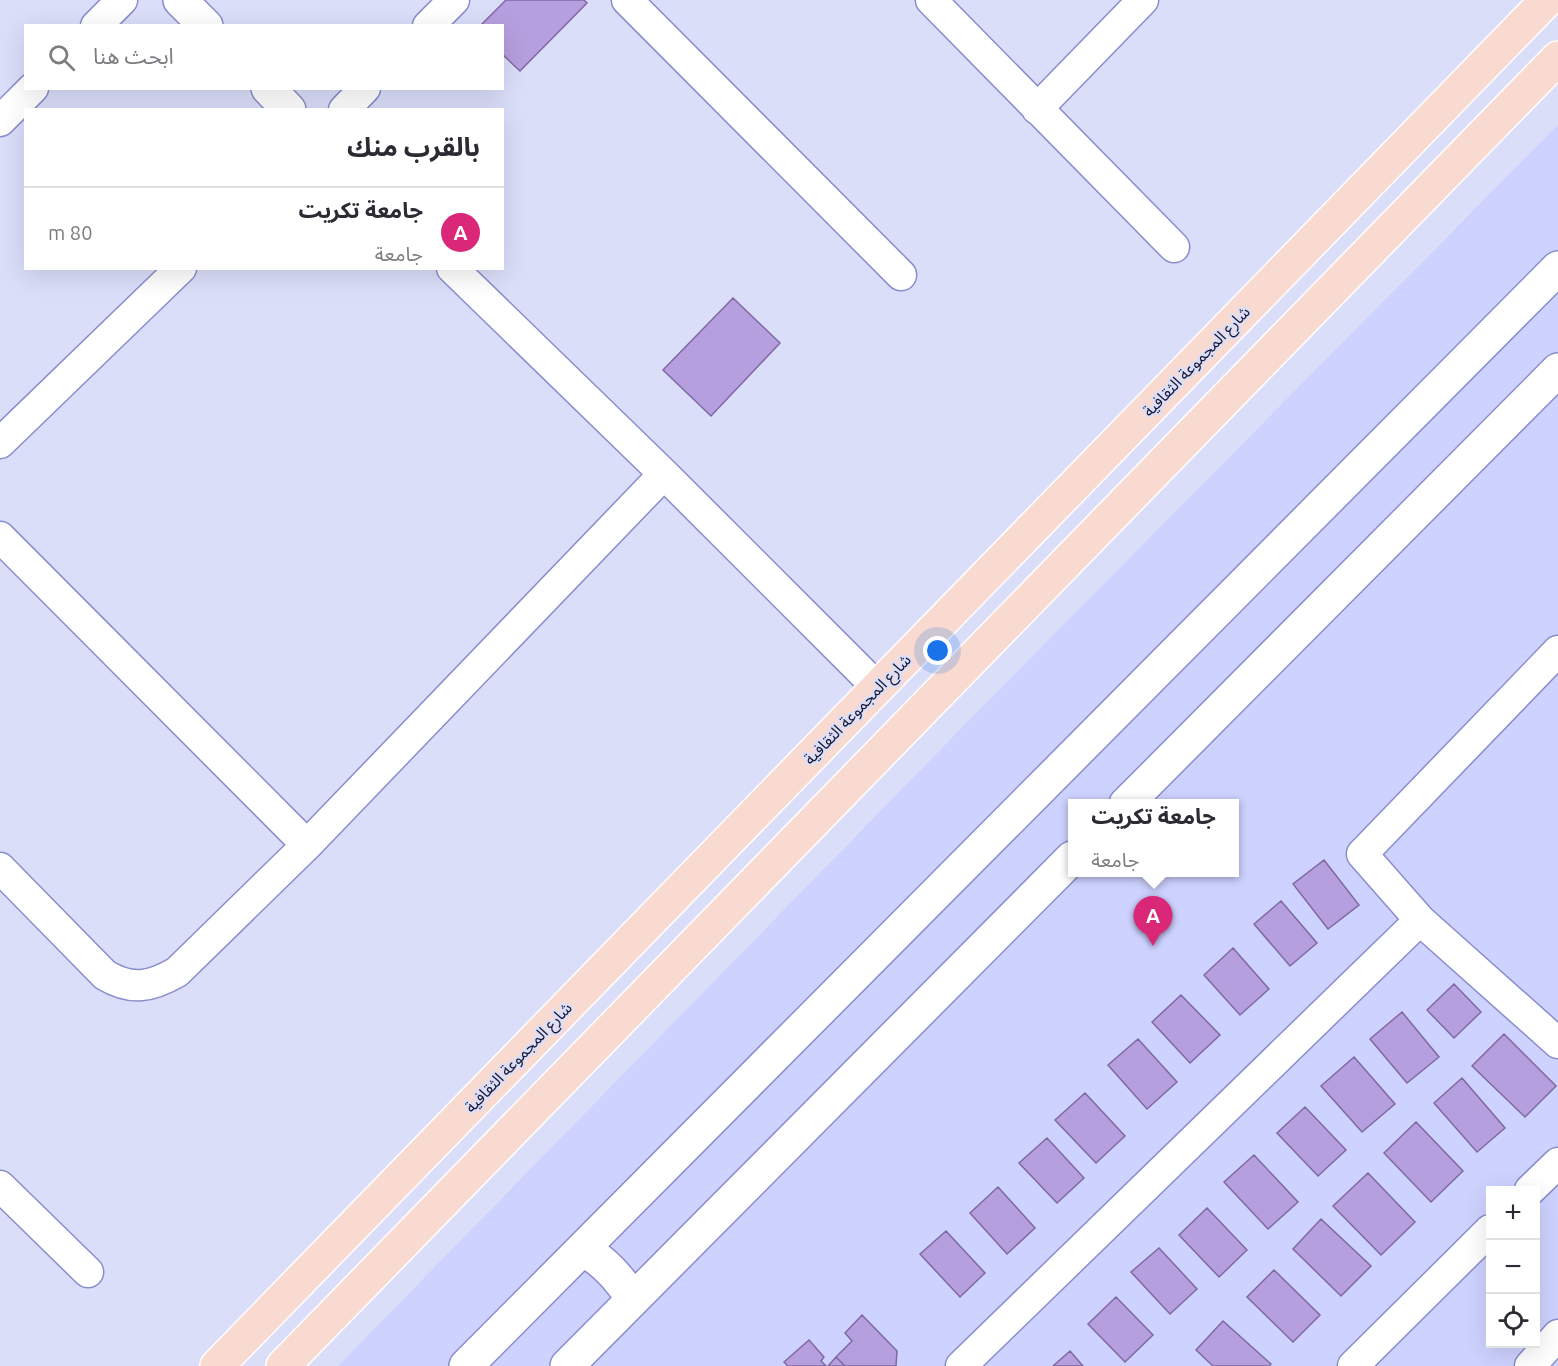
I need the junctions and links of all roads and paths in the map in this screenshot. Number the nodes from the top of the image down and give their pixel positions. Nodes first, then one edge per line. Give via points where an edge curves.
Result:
1 (122, 0) edge
2 (180, 0) edge
3 (454, 0) edge
4 (627, 0) edge
5 (931, 0) edge
6 (1143, 0) edge
7 (1547, 0) edge
8 (98, 24) edge
9 (204, 24) edge
10 (430, 24) edge
11 (1558, 58) edge
12 (31, 90) edge
13 (270, 90) edge
14 (363, 90) edge
15 (287, 108) edge
16 (346, 108) edge
17 (1038, 109) junction
18 (0, 121) edge
19 (1174, 247) dead end
20 (1558, 268) edge
21 (179, 270) edge
22 (454, 270) edge
23 (901, 275) dead end
24 (1558, 370) edge
25 (0, 443) edge
26 (664, 474) junction
27 (0, 537) edge
28 (1558, 651) edge
29 (878, 687) junction
30 (1131, 799) edge
31 (308, 845) junction
32 (1068, 862) edge
33 (0, 868) edge
34 (1420, 920) junction
35 (1558, 1043) edge
36 (1558, 1163) edge
37 (0, 1186) edge
38 (1535, 1186) edge
39 (1486, 1235) edge
40 (583, 1249) junction
41 (88, 1272) dead end
42 (633, 1299) junction
43 (1558, 1335) edge
44 (217, 1366) edge
45 (282, 1366) edge
46 (466, 1366) edge
47 (567, 1366) edge
48 (961, 1366) edge
49 (1353, 1366) edge
50 (1530, 1366) edge

1 - 8 street
2 - 9 street
3 - 10 street
4 - 23 street
5 - 17 street
6 - 17 street
7 - 29 main road, شارع المجموعة الثقافية
11 - 45 main road
12 - 18 street
13 - 15 street
14 - 16 street
17 - 19 street
20 - 40 street
21 - 25 street
22 - 26 street
24 - 30 street
26 - 29 street
26 - 31 street
27 - 31 street
28 - 34 street via 1362,854
29 - 44 main road, شارع المجموعة الثقافية
31 - 33 street via 177,972 139,985 127,985 105,975
32 - 42 street
34 - 35 street
34 - 48 street
36 - 38 street
37 - 41 street
39 - 49 street
40 - 42 street via 612,1270
40 - 46 street
42 - 47 street
43 - 50 street

